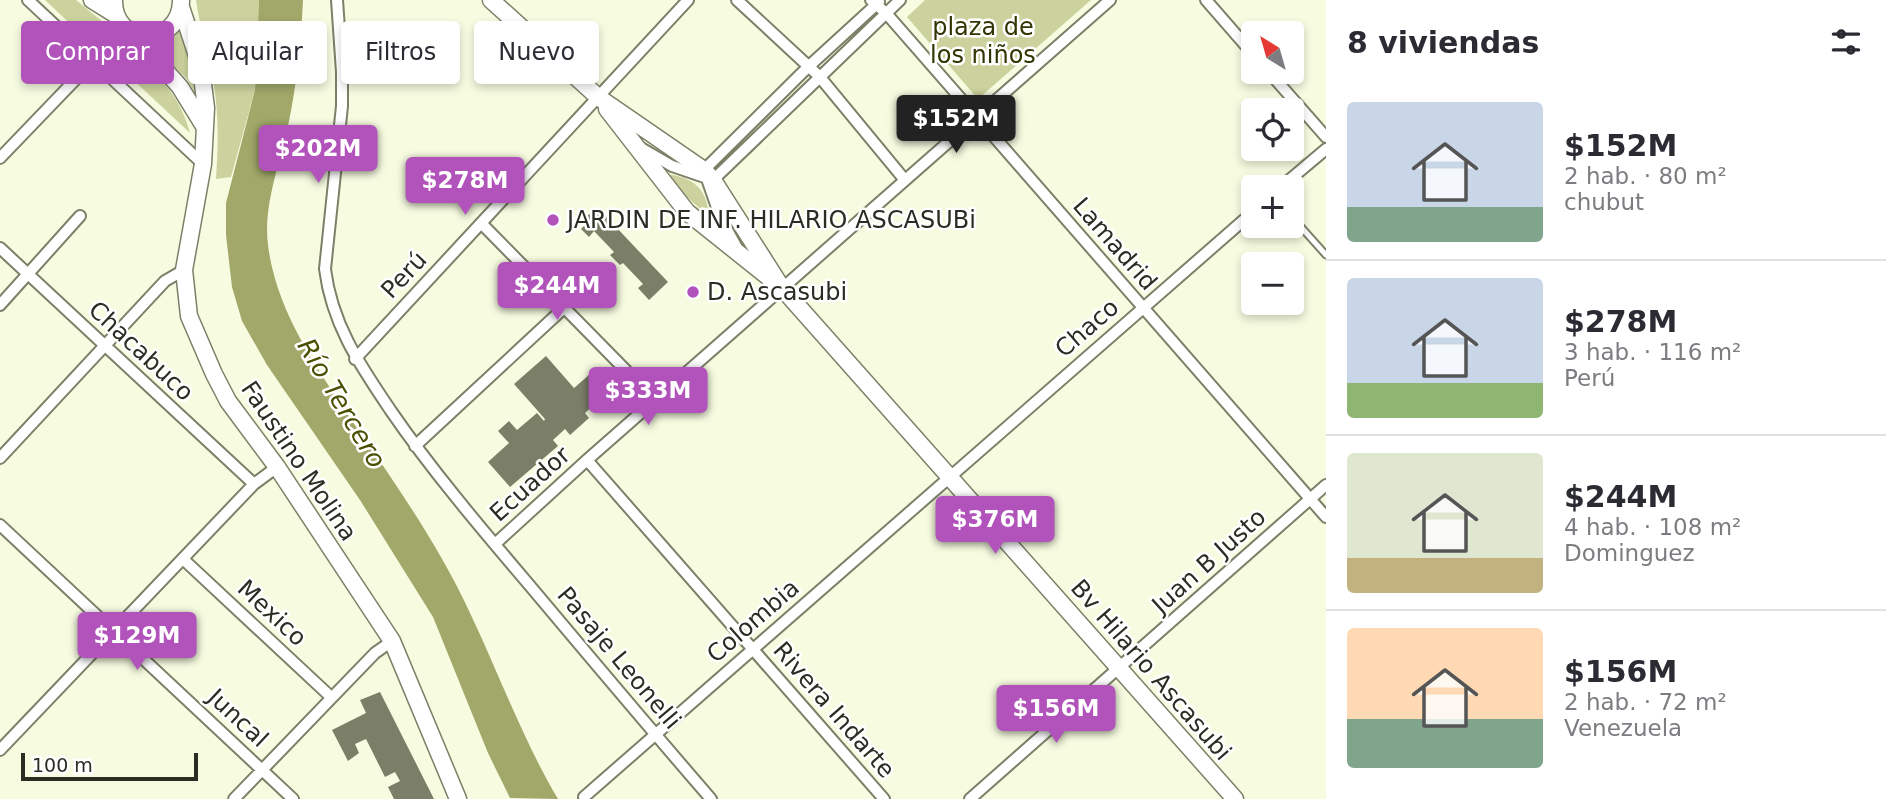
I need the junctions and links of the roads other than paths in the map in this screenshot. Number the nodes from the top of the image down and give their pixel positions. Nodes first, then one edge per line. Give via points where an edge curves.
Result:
1 (28, 0) edge
2 (92, 0) edge
3 (337, 0) edge
4 (491, 0) edge
5 (688, 0) edge
6 (737, 0) edge
7 (900, 0) edge
8 (1110, 0) edge
9 (1206, 0) edge
10 (181, 2) edge
11 (876, 2) edge
12 (886, 13) junction
13 (122, 19) edge
14 (50, 21) edge
15 (1241, 40) edge
16 (808, 67) junction
17 (819, 76) junction
18 (72, 84) edge
19 (117, 84) edge
20 (1280, 84) edge
21 (598, 97) junction
22 (976, 116) junction
23 (205, 128) junction
24 (1326, 137) edge
25 (632, 143) junction
26 (1326, 149) edge
27 (0, 158) edge
28 (203, 164) junction
29 (1296, 175) edge
30 (708, 176) junction
31 (904, 180) junction
32 (80, 216) dead end
33 (1241, 222) edge
34 (481, 223) junction
35 (1304, 230) edge
36 (0, 248) edge
37 (740, 254) junction
38 (1326, 255) edge
39 (184, 270) junction
40 (28, 275) junction
41 (782, 288) junction
42 (0, 305) edge
43 (565, 307) junction
44 (1142, 307) junction
45 (104, 346) junction
46 (355, 359) junction
47 (655, 400) junction
48 (415, 446) junction
49 (0, 458) edge
50 (587, 460) junction
51 (277, 467) junction
52 (950, 477) junction
53 (254, 484) junction
54 (1326, 485) edge
55 (1310, 499) junction
56 (1326, 517) edge
57 (0, 525) edge
58 (495, 544) junction
59 (183, 559) junction
60 (114, 629) junction
61 (393, 641) junction
62 (753, 649) junction
63 (1120, 668) junction
64 (331, 697) junction
65 (656, 734) junction
66 (0, 750) edge
67 (262, 769) junction
68 (584, 797) dead end
69 (234, 799) edge
70 (293, 799) edge
71 (458, 799) edge
72 (711, 799) edge
73 (884, 799) edge
74 (970, 799) edge
75 (1235, 799) edge

1 - 14 street
2 - 13 main road
3 - 46 street, Pasaje Leonelli via 342,106 325,269 328,293
4 - 21 main road
5 - 21 street, Perú
6 - 16 street
7 - 12 street
8 - 22 street, Ecuador
9 - 15 street
10 - 13 main road, Faustino Molina via 171,27 152,36
10 - 23 main road, Faustino Molina via 205,90
11 - 12 street, Lamadrid
11 - 16 street
12 - 17 street
12 - 22 street, Lamadrid
13 - 23 main road via 180,87
16 - 17 street
16 - 30 street
17 - 30 street
17 - 31 street
18 - 27 street
19 - 28 street
20 - 24 street
21 - 25 main road
21 - 30 main road
21 - 34 street, Perú
22 - 31 street, Ecuador
22 - 44 street, Lamadrid
23 - 28 main road, Faustino Molina
25 - 30 street via 672,166
25 - 37 main road via 687,212
26 - 29 street
28 - 39 main road, Faustino Molina
30 - 37 street via 721,219
30 - 41 main road
31 - 41 street, Ecuador
32 - 40 street
33 - 44 street, Chaco
34 - 43 street
34 - 46 street, Perú
35 - 38 lane
36 - 40 street, Chacabuco
37 - 41 main road
39 - 45 street via 165,281
39 - 51 main road, Faustino Molina via 188,316 214,374 228,401
40 - 42 street
40 - 45 street, Chacabuco
41 - 47 street, Ecuador
41 - 52 main road, Bv Hilario Ascasubi
43 - 47 street
43 - 48 street
44 - 52 street, Chaco
44 - 55 street, Lamadrid
45 - 49 street
45 - 53 street, Chacabuco
46 - 48 street, Pasaje Leonelli
47 - 50 street, Ecuador
48 - 58 street, Pasaje Leonelli
50 - 58 street, Ecuador
50 - 62 street, Rivera Indarte
51 - 53 street
51 - 61 main road, Faustino Molina
52 - 62 street, Colombia
52 - 63 main road, Bv Hilario Ascasubi
53 - 59 street
54 - 55 street, Juan B Justo
55 - 56 street, Lamadrid
55 - 63 street, Juan B Justo
57 - 60 street, Juncal
58 - 65 street, Pasaje Leonelli
59 - 60 street
59 - 64 street, Mexico
60 - 66 street
60 - 67 street, Juncal
61 - 64 street
61 - 71 main road, Faustino Molina
62 - 65 street, Colombia
62 - 73 street, Rivera Indarte
63 - 74 street, Juan B Justo
63 - 75 main road, Bv Hilario Ascasubi
64 - 67 street
65 - 68 street, Colombia
65 - 72 street, Pasaje Leonelli
67 - 69 street
67 - 70 street, Juncal

